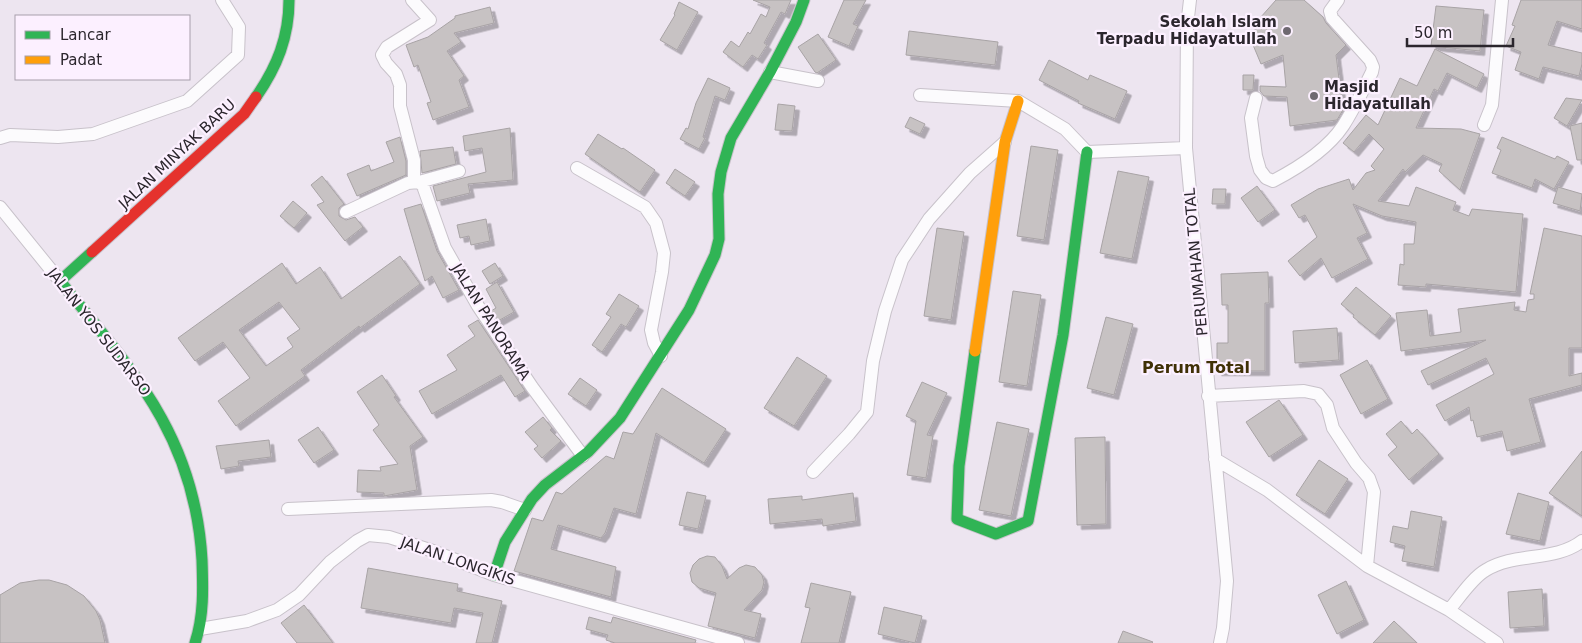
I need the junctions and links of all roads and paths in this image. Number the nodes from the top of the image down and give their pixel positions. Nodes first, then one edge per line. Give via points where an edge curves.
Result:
1 (222, 0) edge
2 (289, 0) edge
3 (412, 0) edge
4 (804, 0) edge
5 (1190, 0) edge
6 (1338, 0) edge
7 (1502, 0) edge
8 (770, 72) junction
9 (818, 81) dead end
10 (920, 95) dead end
11 (1256, 98) dead end
12 (1018, 101) junction
13 (1484, 125) dead end
14 (0, 138) edge
15 (1005, 142) junction
16 (1186, 148) junction
17 (1087, 152) junction
18 (577, 168) dead end
19 (459, 171) dead end
20 (416, 182) junction
21 (0, 207) edge
22 (346, 212) dead end
23 (60, 281) junction
24 (661, 356) junction
25 (1208, 396) junction
26 (583, 456) junction
27 (1215, 459) junction
28 (813, 472) dead end
29 (288, 509) dead end
30 (525, 510) junction
31 (1582, 541) edge
32 (1367, 566) junction
33 (494, 575) junction
34 (1449, 610) junction
35 (200, 629) junction
36 (196, 643) edge
37 (738, 643) edge
38 (1220, 643) edge
39 (1497, 643) edge

1 - 14 street via 238,27 238,55 187,101 93,134 58,137 10,135
2 - 23 street, JALAN MINYAK BARU via 287,34 262,92 244,114
3 - 20 street, JALAN PANORAMA via 430,20 387,47 382,55 400,85 400,106 414,160
4 - 8 street
5 - 16 street, PERUMAHAN TOTAL
6 - 11 street via 1330,11 1332,18 1370,60 1372,72 1342,127 1327,144 1273,181 1260,170 1256,156 1251,118
7 - 13 street via 1492,105
8 - 9 street
8 - 24 street via 731,138 720,172 719,239 714,255 690,310
10 - 12 street
12 - 15 street
12 - 17 street via 1064,129
15 - 17 street via 959,466 957,519 996,534 1028,521 1063,335
15 - 28 street via 970,172 929,219 902,260 873,361 867,412
16 - 17 street
16 - 25 street, PERUMAHAN TOTAL
18 - 24 street via 645,207 656,223 664,253 651,330
19 - 20 street
20 - 22 street
20 - 26 street, JALAN PANORAMA via 423,186 445,248 478,306
21 - 23 street, JALAN YOS SUDARSO
23 - 35 street, JALAN YOS SUDARSO via 137,377 179,454 196,512 202,554
24 - 26 street via 620,418
25 - 27 street, PERUMAHAN TOTAL
25 - 32 street via 1304,391 1318,394 1327,405 1333,428 1369,478 1374,492
26 - 30 street via 545,485
27 - 32 street via 1267,490
27 - 38 street, PERUMAHAN TOTAL via 1227,581
29 - 30 street via 491,500
30 - 33 street via 505,542
31 - 34 street via 1560,551 1502,562 1484,570
32 - 34 street
33 - 35 street, JALAN LONGIKIS via 389,537 368,535 330,562 298,595 277,610 247,621
33 - 37 street, JALAN LONGIKIS
34 - 39 street
35 - 36 street, JALAN YOS SUDARSO

